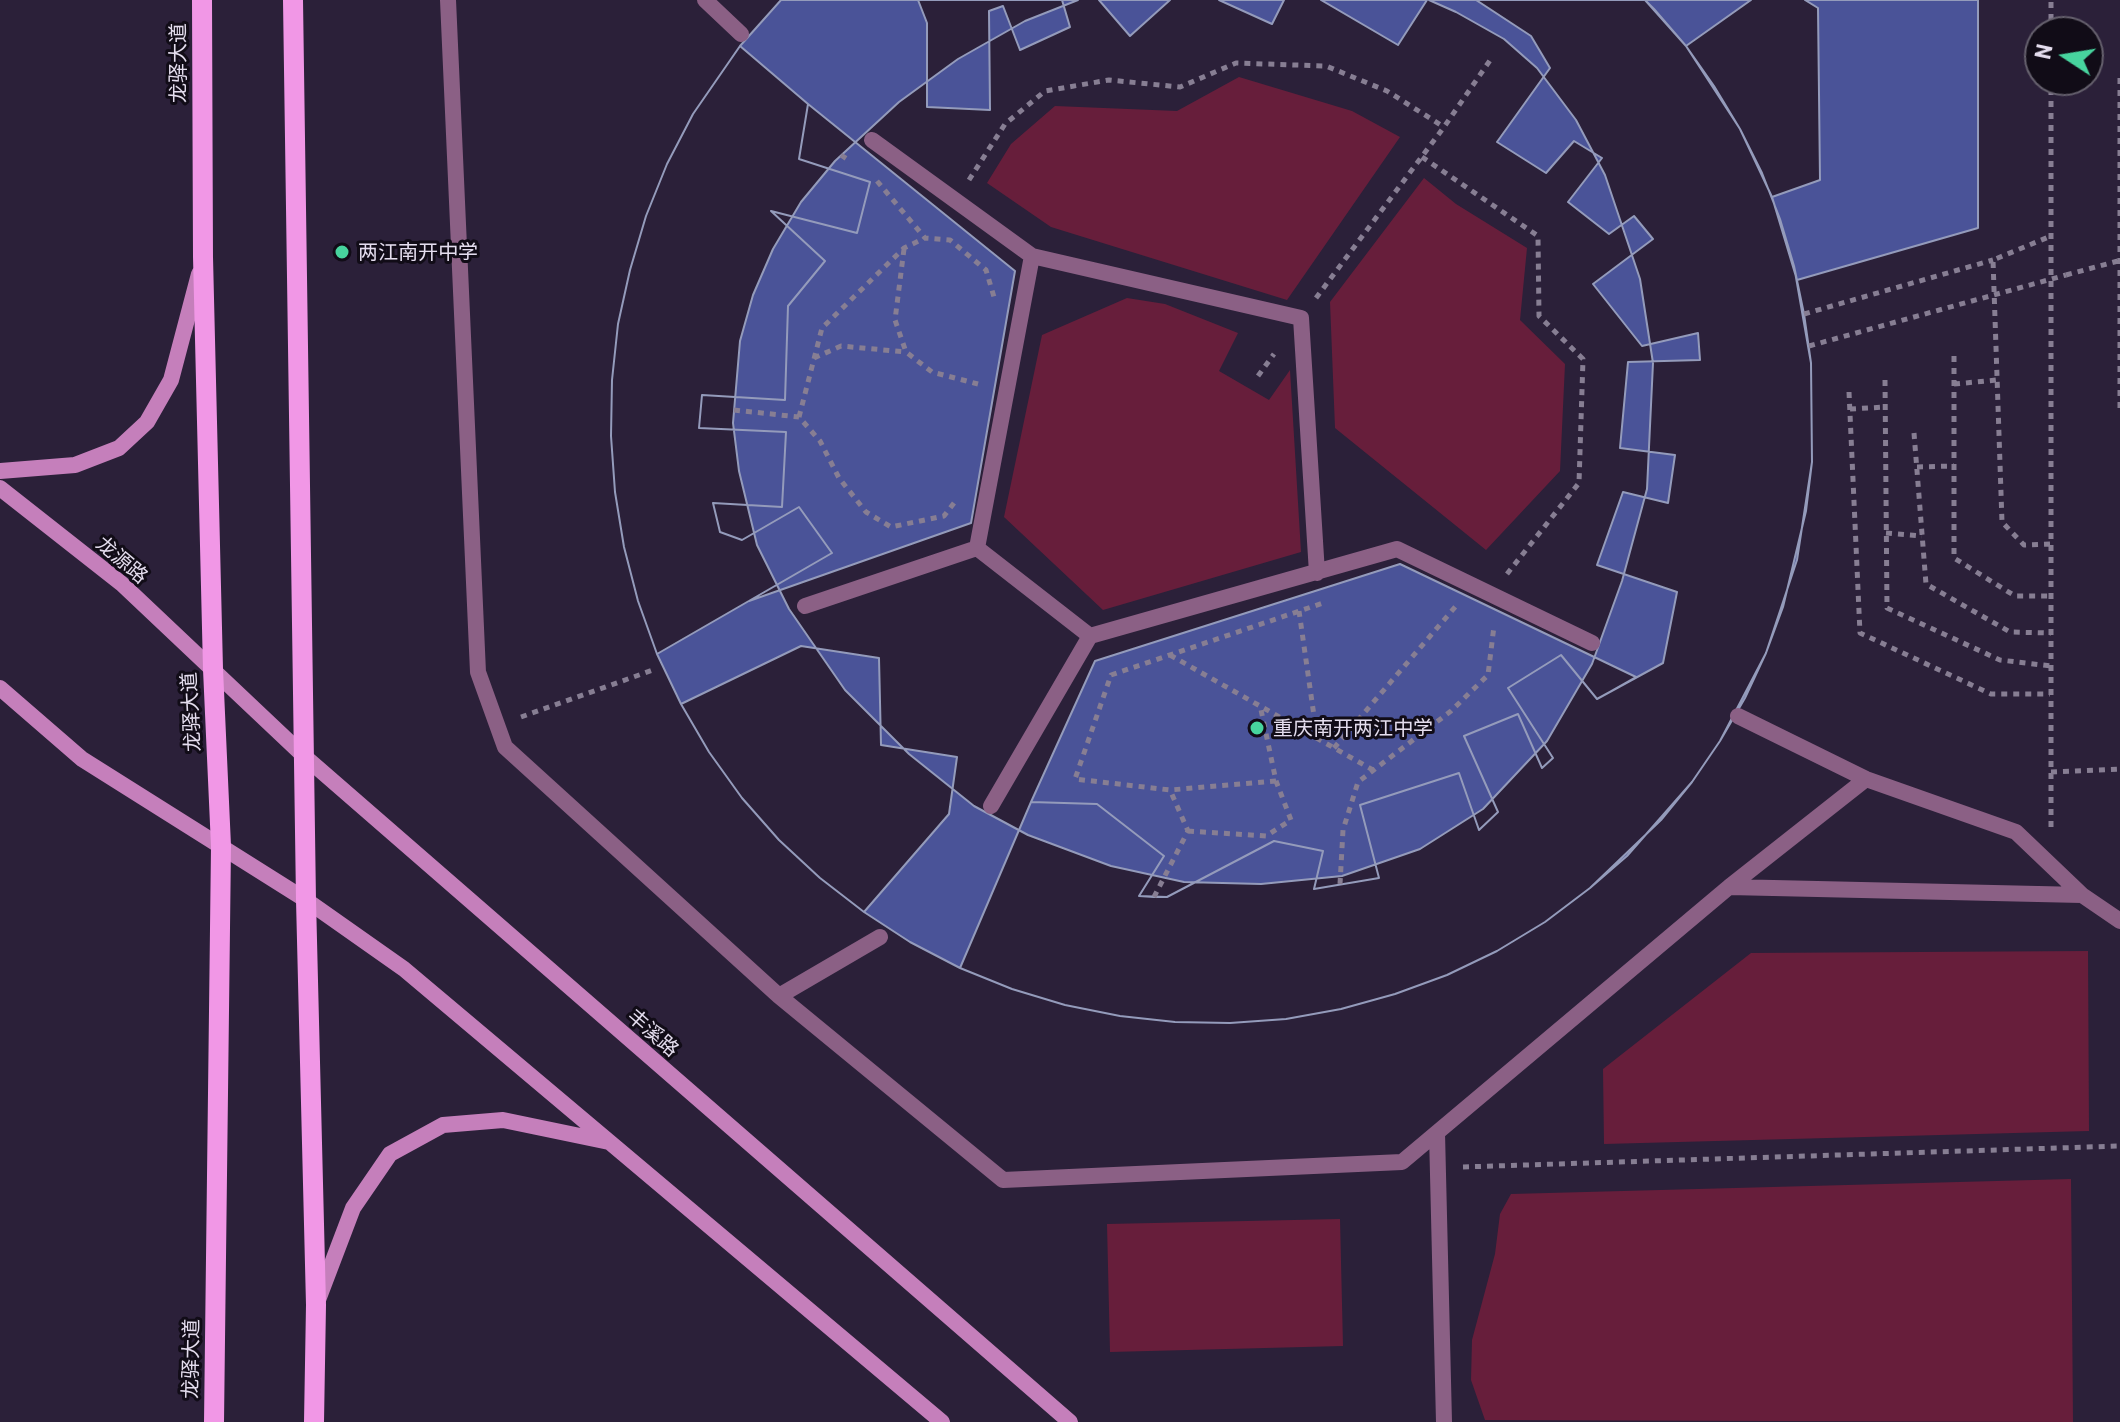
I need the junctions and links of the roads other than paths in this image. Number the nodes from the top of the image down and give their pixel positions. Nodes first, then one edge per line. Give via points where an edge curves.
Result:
1 (202, 0) edge
2 (293, 0) edge
3 (448, 0) edge
4 (705, 0) edge
5 (741, 34) dead end
6 (872, 140) dead end
7 (1032, 256) junction
8 (203, 257) junction
9 (0, 471) edge
10 (0, 488) edge
11 (977, 548) junction
12 (1317, 573) junction
13 (805, 606) dead end
14 (1090, 636) junction
15 (1592, 643) dead end
16 (213, 669) junction
17 (0, 688) edge
18 (1738, 716) dead end
19 (304, 756) junction
20 (1866, 779) junction
21 (991, 806) dead end
22 (221, 846) junction
23 (1729, 887) junction
24 (2082, 895) junction
25 (306, 900) junction
26 (2120, 921) edge
27 (880, 937) dead end
28 (779, 996) junction
29 (1437, 1133) junction
30 (611, 1142) junction
31 (316, 1305) junction
32 (214, 1422) edge
33 (314, 1422) edge
34 (942, 1422) edge
35 (1070, 1422) edge
36 (1444, 1422) edge

1 - 8 main road, 龙驿大道
2 - 19 main road
3 - 28 lane via 478,672 505,747
4 - 5 lane
6 - 7 lane
7 - 11 lane
7 - 12 lane via 1301,318
8 - 9 main road via 171,380 147,422 119,448 75,465
8 - 16 main road, 龙驿大道
10 - 16 main road, 龙源路 via 122,584
11 - 13 lane
11 - 14 lane
12 - 14 lane
12 - 15 lane via 1397,549
14 - 21 lane
16 - 19 main road, 丰溪路
16 - 22 main road, 龙驿大道
17 - 22 main road via 82,759
18 - 20 lane
19 - 25 main road
19 - 35 main road, 丰溪路
20 - 23 lane
20 - 24 lane via 2016,832
22 - 25 main road
22 - 32 main road, 龙驿大道
23 - 24 lane
23 - 29 lane
24 - 26 lane
25 - 30 main road via 404,969
25 - 31 main road
27 - 28 lane
28 - 29 lane via 1003,1180 1402,1162
29 - 36 lane
30 - 31 main road via 503,1120 443,1125 390,1154 353,1208
30 - 34 main road
31 - 33 main road

